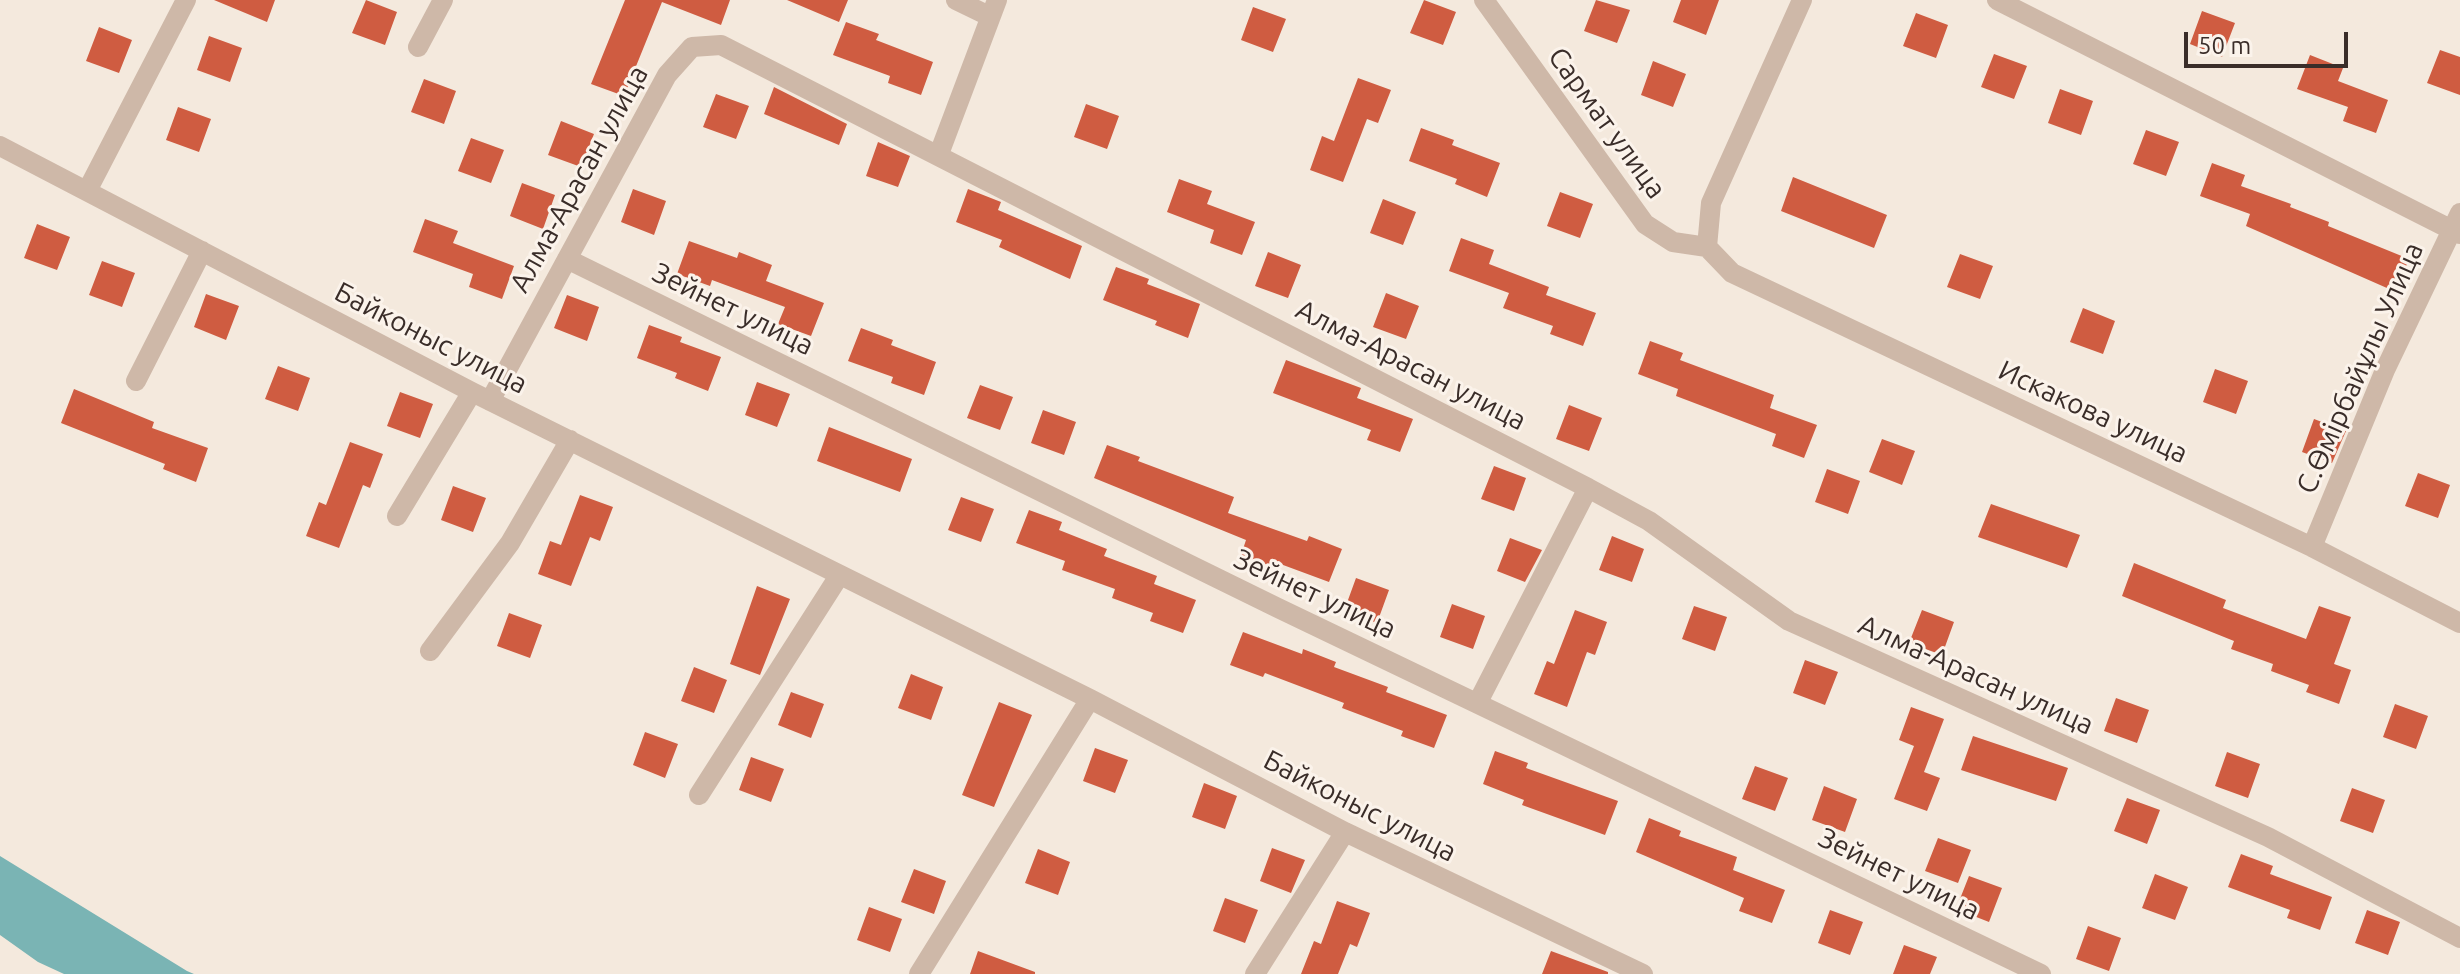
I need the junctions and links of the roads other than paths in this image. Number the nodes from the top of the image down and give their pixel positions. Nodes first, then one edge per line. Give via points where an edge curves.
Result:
1 (186, 0) edge
2 (443, 0) edge
3 (956, 0) edge
4 (1484, 0) edge
5 (1802, 0) edge
6 (1997, 0) edge
7 (993, 8) edge
8 (418, 47) dead end
9 (0, 146) edge
10 (939, 154) junction
11 (87, 191) junction
12 (2457, 226) edge
13 (1707, 247) junction
14 (202, 251) junction
15 (567, 259) junction
16 (136, 381) dead end
17 (481, 396) junction
18 (570, 440) junction
19 (1588, 488) junction
20 (397, 516) dead end
21 (2312, 547) junction
22 (839, 576) junction
23 (2460, 623) edge
24 (430, 651) dead end
25 (1090, 699) junction
26 (1478, 702) junction
27 (699, 795) dead end
28 (1345, 832) junction
29 (2460, 938) edge
30 (1603, 966) edge
31 (919, 974) edge
32 (1255, 974) edge
33 (1643, 974) edge
34 (2041, 974) edge

1 - 11 street
2 - 8 street
3 - 7 street
4 - 13 street, Сармат улица via 1645,224 1673,242
5 - 13 street via 1711,203
6 - 12 street
7 - 10 street
9 - 11 street, Байконыс улица
10 - 15 street, Алма-Арасан улица via 721,45 692,47 667,75
10 - 19 street, Алма-Арасан улица
11 - 14 street, Байконыс улица
12 - 21 street, С.Өмірбайұлы Улица via 2385,370
13 - 21 street, Искакова улица via 1732,273
14 - 16 street
14 - 17 street, Байконыс улица
15 - 17 street, Алма-Арасан улица
15 - 26 street, Зейнет улица
17 - 18 street, Байконыс улица
17 - 20 street, Алма-Арасан улица
18 - 22 street, Байконыс улица
18 - 24 street via 510,543
19 - 26 street
19 - 29 street, Алма-Арасан улица via 1649,521 1789,621 2268,837
21 - 23 street, Искакова улица
22 - 25 street, Байконыс улица
22 - 27 street
25 - 28 street, Байконыс улица
25 - 31 street
26 - 34 street, Зейнет улица
28 - 30 street, Байконыс улица
28 - 32 street
30 - 33 street, Байконыс улица

